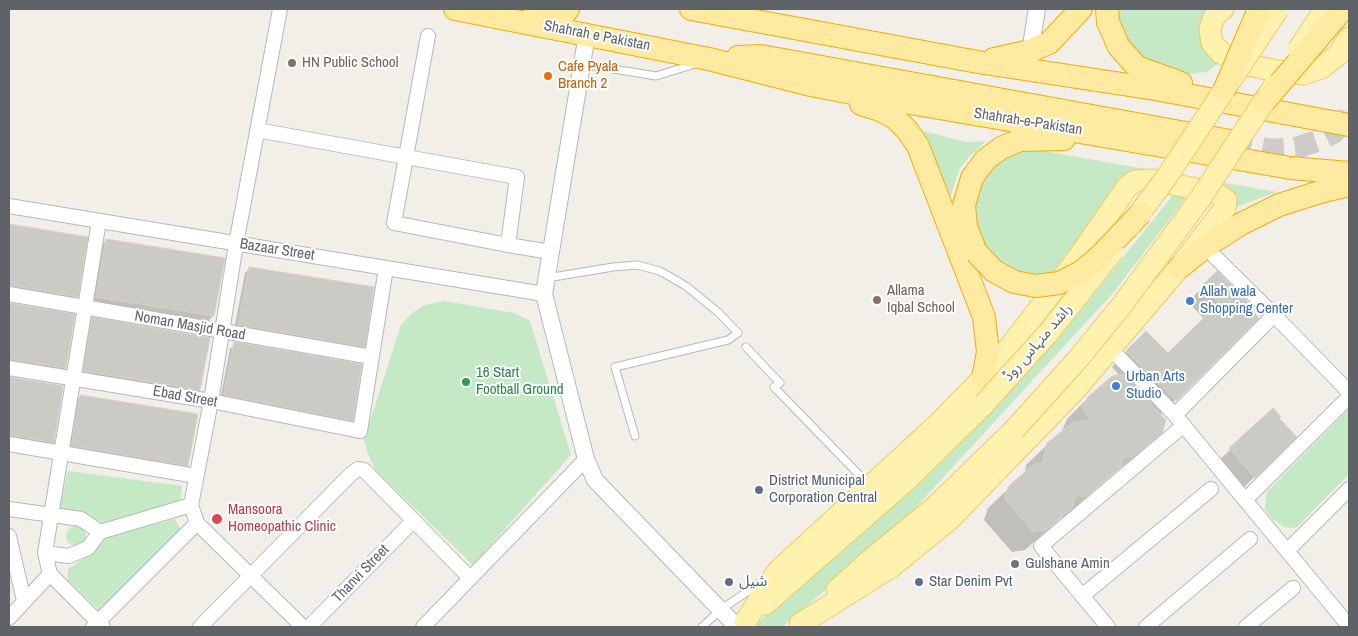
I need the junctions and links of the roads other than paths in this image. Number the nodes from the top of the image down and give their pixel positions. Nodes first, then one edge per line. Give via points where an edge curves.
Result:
1 (280, 9) edge
2 (455, 9) edge
3 (520, 9) edge
4 (568, 9) edge
5 (1037, 9) edge
6 (1081, 9) edge
7 (1107, 9) edge
8 (1223, 9) edge
9 (1259, 9) edge
10 (1278, 9) edge
11 (1325, 9) edge
12 (1343, 9) edge
13 (702, 10) edge
14 (588, 34) junction
15 (428, 36) dead end
16 (1349, 38) edge
17 (1030, 51) junction
18 (709, 59) junction
19 (978, 62) junction
20 (583, 64) junction
21 (811, 85) junction
22 (1230, 98) junction
23 (1264, 102) junction
24 (1310, 118) junction
25 (1349, 118) edge
26 (1349, 125) edge
27 (257, 130) junction
28 (1230, 141) tunnel mouth
29 (1145, 142) junction
30 (406, 156) junction
31 (1349, 173) edge
32 (1349, 185) edge
33 (9, 206) edge
34 (1140, 212) junction
35 (99, 221) junction
36 (236, 244) junction
37 (508, 245) junction
38 (1205, 247) junction
39 (551, 252) junction
40 (386, 268) junction
41 (1179, 268) junction
42 (545, 286) junction
43 (9, 294) edge
44 (85, 307) junction
45 (1274, 315) junction
46 (222, 331) junction
47 (746, 346) dead end
48 (1110, 348) junction
49 (372, 357) junction
50 (9, 368) edge
51 (73, 378) junction
52 (983, 378) junction
53 (1349, 392) edge
54 (1349, 397) edge
55 (212, 401) junction
56 (1180, 420) junction
57 (634, 436) dead end
58 (9, 444) edge
59 (61, 453) junction
60 (586, 459) junction
61 (196, 476) junction
62 (870, 486) junction
63 (1211, 489) dead end
64 (1349, 489) edge
65 (1245, 500) junction
66 (191, 505) junction
67 (9, 509) edge
68 (51, 515) junction
69 (413, 520) junction
70 (197, 523) junction
71 (100, 532) junction
72 (9, 536) edge
73 (1250, 538) dead end
74 (1287, 551) junction
75 (46, 553) junction
76 (778, 570) junction
77 (50, 574) junction
78 (250, 576) junction
79 (470, 578) junction
80 (1293, 588) dead end
81 (1082, 596) junction
82 (24, 601) junction
83 (720, 610) junction
84 (9, 618) edge
85 (98, 626) edge
86 (741, 626) edge
87 (799, 626) edge
88 (1349, 626) edge
89 (200, 627) edge
90 (303, 627) edge
91 (309, 627) edge
92 (423, 627) edge
93 (702, 627) edge
94 (1108, 627) edge
95 (1146, 627) edge
96 (1246, 627) edge

1 - 27 street
2 - 14 highway, Shahrah e Pakistan
3 - 4 highway via 558,15
5 - 17 street
6 - 17 highway via 1049,43
7 - 22 highway via 1108,22 1119,47 1137,67
8 - 16 main road via 1214,17 1210,29 1212,43 1220,53 1244,64 1304,74 1321,68 1339,54
9 - 22 highway, bridge
10 - 22 main road, راشد منہاس روڈ, bridge
11 - 23 main road, bridge
12 - 23 highway, bridge
13 - 19 highway
14 - 18 highway, Shahrah e Pakistan
14 - 20 street
15 - 30 street
17 - 19 highway
18 - 20 lane via 656,76
18 - 21 highway, Shahrah-e-Pakistan
18 - 28 highway via 761,56
19 - 22 highway
20 - 39 street
21 - 29 highway, Shahrah-e-Pakistan
21 - 52 highway via 895,118 918,146 984,317 988,352
22 - 24 highway
22 - 34 main road, راشد منہاس روڈ, bridge
23 - 87 main road, bridge via 1200,199 1078,359 1014,430 936,506 869,560
24 - 25 highway
24 - 26 highway
27 - 30 street
27 - 36 street
29 - 31 highway, Shahrah-e-Pakistan via 1291,168
29 - 34 highway, bridge via 1020,140 985,160 972,178 964,205 966,227 976,252 994,271 1014,282 1036,286 1058,283 1081,272
30 - 37 street via 517,177
30 - 37 street via 394,223
32 - 38 highway via 1280,205
33 - 35 street, Bazaar Street
34 - 86 main road, راشد منہاس روڈ, bridge via 1094,278 984,404 910,477
35 - 36 street, Bazaar Street
35 - 44 street
36 - 40 street, Bazaar Street
36 - 46 street
37 - 39 street
38 - 41 highway
38 - 45 street
39 - 42 street
40 - 42 street, Bazaar Street
40 - 49 street
41 - 48 main road
41 - 52 main road via 1225,208 1226,200 1216,193 1151,180 1135,181 1127,186 1078,258
42 - 57 lane via 613,267 637,264 660,271 686,286 738,332 728,340 615,367
42 - 60 street
43 - 44 street, Noman Masjid Road
44 - 46 street, Noman Masjid Road
44 - 51 street
45 - 53 street
45 - 56 street
46 - 49 street, Noman Masjid Road
46 - 55 street
47 - 62 lane via 780,383 774,388
48 - 56 street
48 - 87 main road via 950,519 892,567
49 - 55 street, Ebad Street via 360,431
50 - 51 street, Ebad Street
51 - 55 street, Ebad Street
51 - 59 street
52 - 62 main road
54 - 65 street
55 - 61 street
56 - 65 street
56 - 81 street via 1041,546
58 - 59 street
59 - 61 street
59 - 68 street
60 - 79 street
60 - 83 street via 595,480
61 - 66 street
62 - 76 main road
63 - 81 street
64 - 74 street
65 - 74 street
66 - 70 street
66 - 71 street
67 - 68 street
68 - 71 street via 82,520
68 - 75 street
69 - 78 street via 364,470 358,469
69 - 79 street
69 - 91 street, Thanvi Street
70 - 78 street
70 - 85 street
71 - 75 street via 88,548 69,556
72 - 82 street
73 - 95 street
74 - 88 street
75 - 77 street
76 - 83 lane
76 - 86 main road
77 - 82 street
77 - 85 street
78 - 89 street
78 - 90 street
79 - 92 street
80 - 96 street
81 - 94 street
82 - 84 street
83 - 86 street
83 - 93 lane

